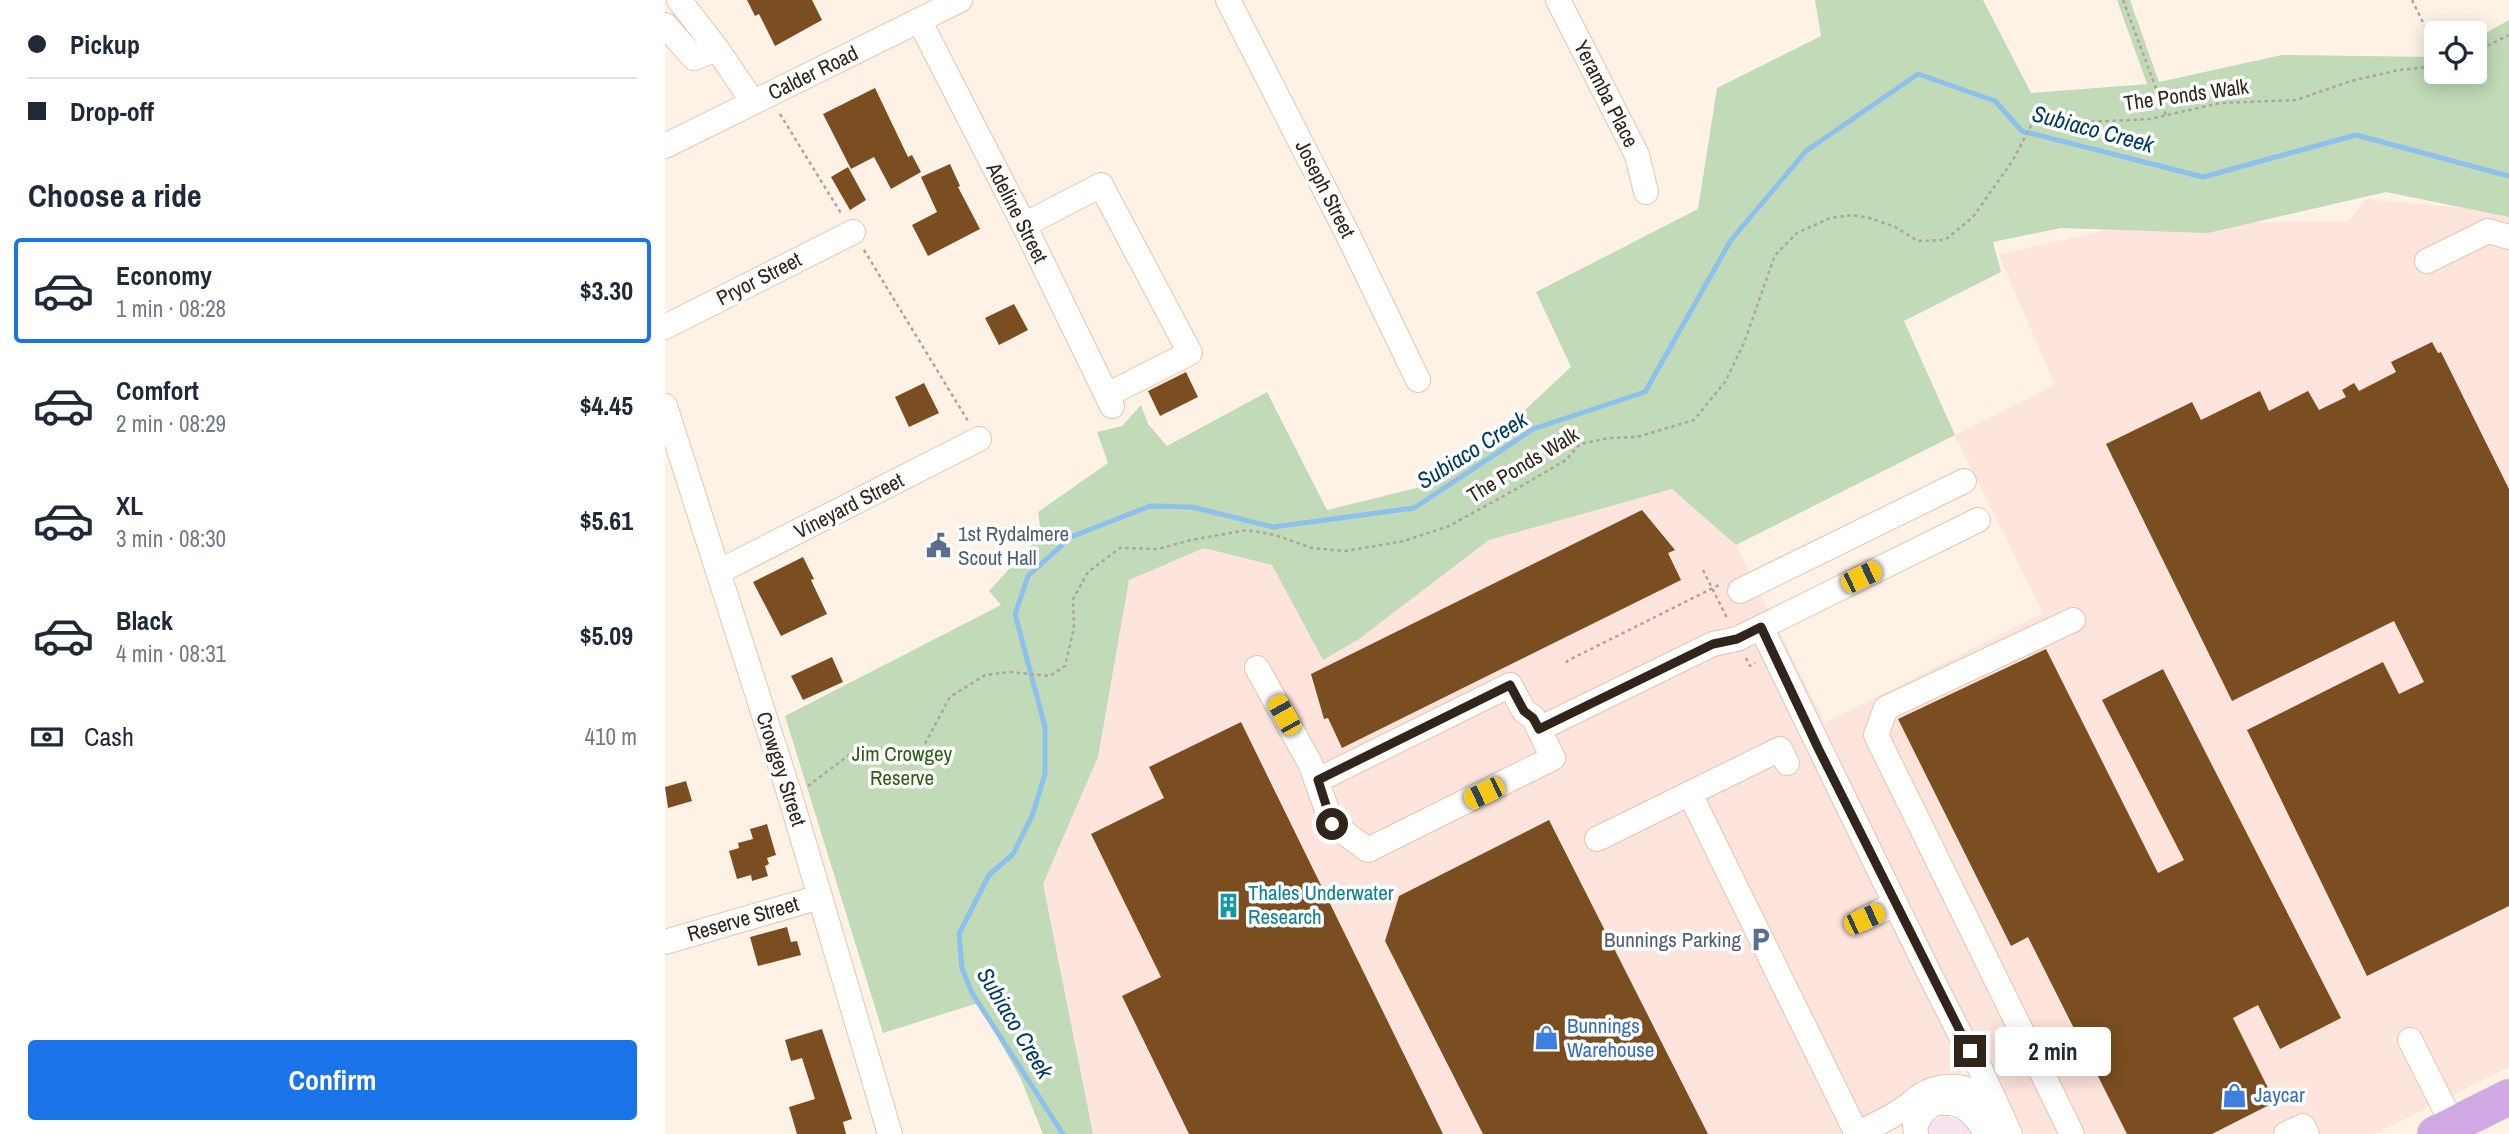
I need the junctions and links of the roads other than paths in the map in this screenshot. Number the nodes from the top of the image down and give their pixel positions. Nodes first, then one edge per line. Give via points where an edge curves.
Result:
1 (679, 0) edge
2 (960, 0) edge
3 (1228, 0) edge
4 (1568, 3) edge
5 (919, 20) junction
6 (665, 25) edge
7 (717, 49) junction
8 (753, 102) junction
9 (665, 145) edge
10 (1646, 192) dead end
11 (1024, 225) junction
12 (853, 232) road end
13 (2509, 237) edge
14 (2427, 261) dead end
15 (665, 327) edge
16 (1418, 380) dead end
17 (665, 406) edge
18 (979, 439) road end
19 (1964, 481) dead end
20 (1978, 520) dead end
21 (718, 572) junction
22 (1743, 589) road end
23 (2073, 620) dead end
24 (1761, 627) junction
25 (1257, 668) dead end
26 (1539, 729) junction
27 (1787, 764) dead end
28 (1321, 789) junction
29 (1690, 794) junction
30 (1597, 839) dead end
31 (820, 897) junction
32 (1895, 904) junction
33 (1864, 919) dead end
34 (665, 942) edge
35 (1962, 1038) junction
36 (2410, 1040) dead end
37 (1976, 1091) junction
38 (2509, 1097) edge
39 (1933, 1104) junction
40 (1899, 1112) junction
41 (2509, 1118) edge
42 (2006, 1123) edge
43 (2455, 1131) edge
44 (890, 1134) edge
45 (1856, 1134) edge
46 (1916, 1134) edge
47 (1988, 1134) edge
48 (2072, 1134) edge

1 - 7 street
2 - 5 street, Calder Road
3 - 16 street, Joseph Street
4 - 10 street, Yeramba Place via 1637,155
5 - 8 street, Calder Road
5 - 11 street, Adeline Street
6 - 7 street via 694,58
7 - 8 street
8 - 9 street, Calder Road
11 - 11 street, Adeline Street via 1109,401 1190,354 1101,186
12 - 15 street, Pryor Street
13 - 14 street via 2488,232
17 - 21 street, Crowgey Street
18 - 21 street, Vineyard Street
19 - 22 street
20 - 24 street
21 - 31 street, Crowgey Street
23 - 48 street via 1885,708 1876,735
24 - 26 street via 1713,644
24 - 32 street
25 - 28 street
26 - 28 street via 1510,685
26 - 28 street via 1553,758 1368,850 1332,824
27 - 29 street via 1780,749
29 - 30 street
29 - 45 street
31 - 34 street, Reserve Street
31 - 44 street, Crowgey Street
32 - 33 street
32 - 35 street
35 - 37 street
35 - 42 street
36 - 43 street
37 - 40 street via 1939,1088
37 - 42 street via 1989,1099
37 - 47 street
38 - 43 highway
39 - 40 street
39 - 46 street via 1915,1125
39 - 47 street via 1952,1102 1967,1109
40 - 45 street
41 - 43 highway

